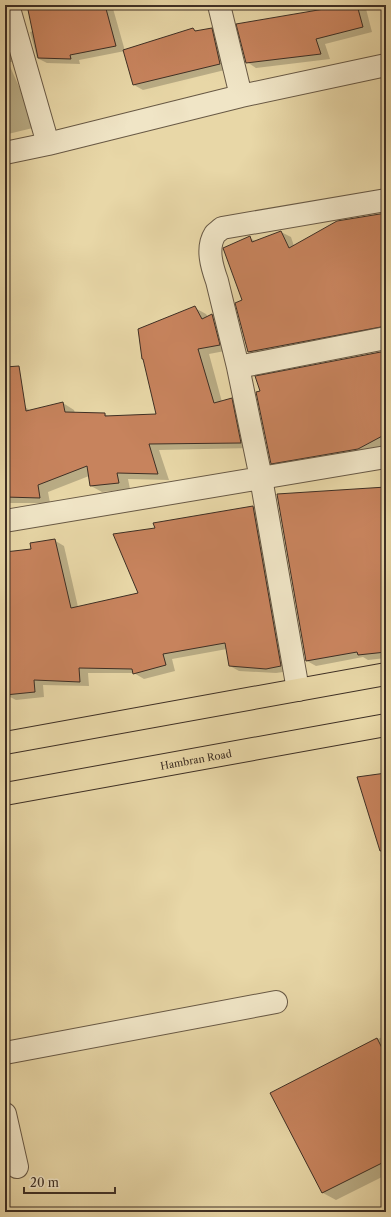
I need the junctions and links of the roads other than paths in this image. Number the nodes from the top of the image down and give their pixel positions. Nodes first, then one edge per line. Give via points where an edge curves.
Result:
1 (8, 5) edge
2 (219, 5) edge
3 (386, 65) edge
4 (240, 96) junction
5 (48, 144) junction
6 (5, 153) edge
7 (386, 200) edge
8 (386, 338) edge
9 (238, 367) junction
10 (386, 457) edge
11 (261, 478) junction
12 (5, 521) edge
13 (386, 674) edge
14 (298, 690) junction
15 (386, 725) edge
16 (5, 743) edge
17 (5, 794) edge
18 (276, 1002) dead end
19 (5, 1053) edge
20 (5, 1114) edge
21 (17, 1167) dead end

1 - 5 street
2 - 4 street
3 - 4 street
4 - 5 street
5 - 6 street
7 - 9 street via 222,228 215,234 211,252 212,267
8 - 9 street
9 - 11 street
10 - 11 street
11 - 12 street
11 - 14 street
13 - 14 main road
14 - 16 main road
15 - 17 main road, Hambran Road
18 - 19 street
20 - 21 street

